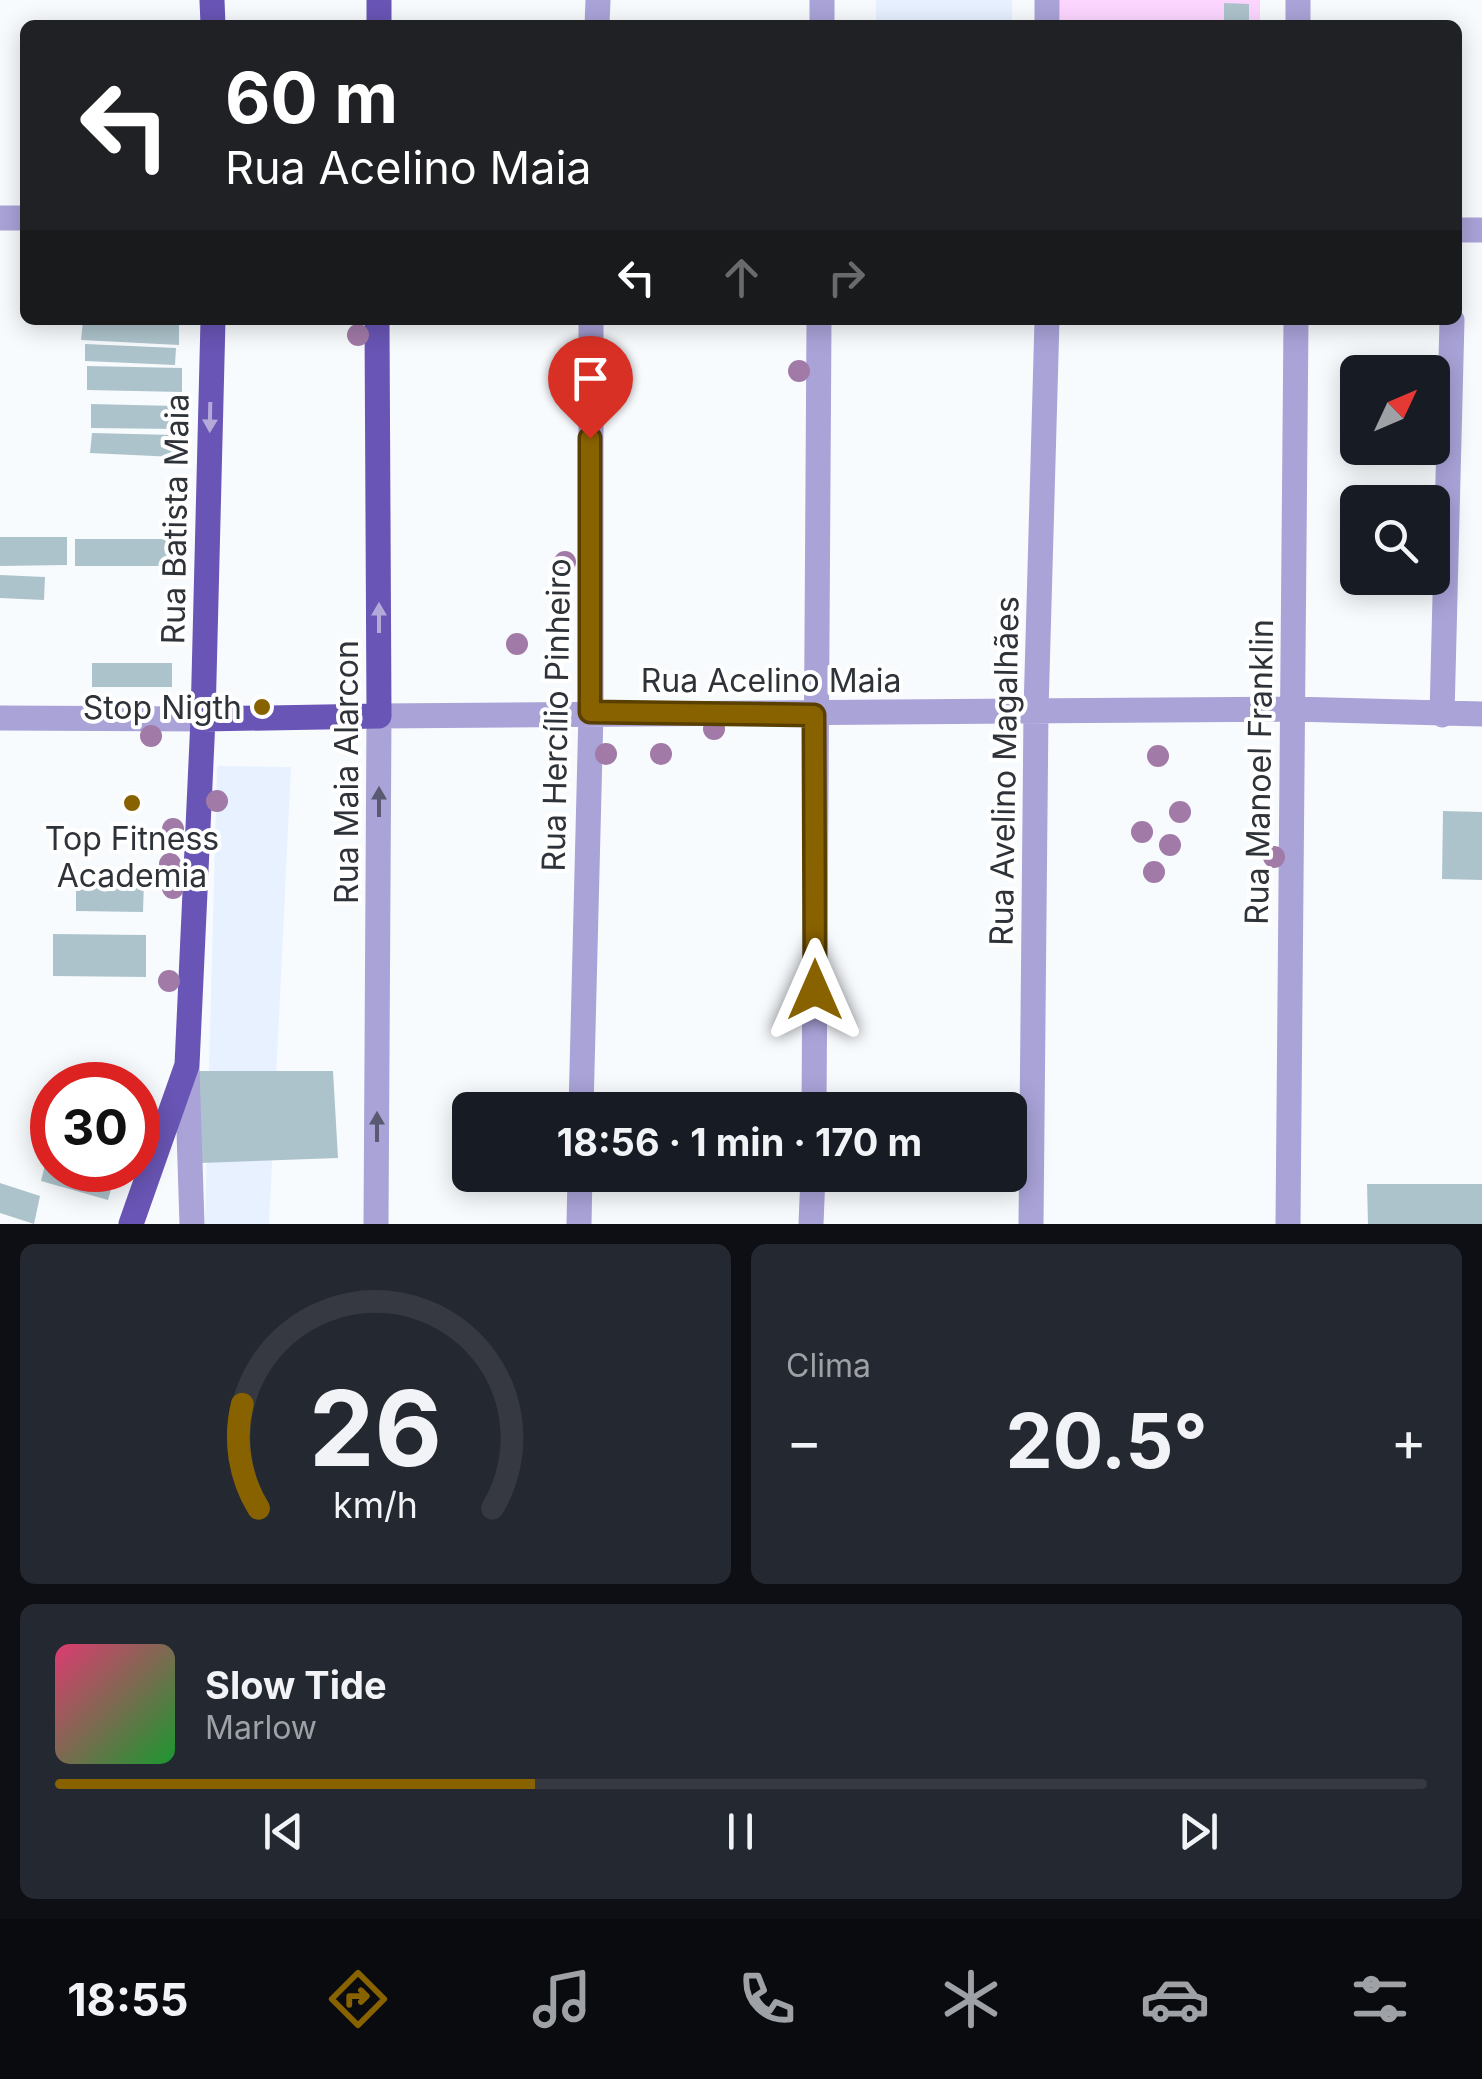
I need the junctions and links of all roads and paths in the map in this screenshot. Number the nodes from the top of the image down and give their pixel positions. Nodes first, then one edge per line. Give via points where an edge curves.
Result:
1 (213, 325) edge
2 (377, 325) edge
3 (590, 325) edge
4 (818, 325) edge
5 (1047, 325) edge
6 (1296, 325) edge
7 (1452, 325) edge
8 (1292, 709) junction
9 (1036, 711) junction
10 (590, 712) junction
11 (1482, 714) edge
12 (814, 715) junction
13 (1442, 715) junction
14 (380, 716) junction
15 (0, 718) edge
16 (203, 719) junction
17 (187, 1065) junction
18 (581, 1092) edge
19 (814, 1092) edge
20 (580, 1192) edge
21 (812, 1192) edge
22 (131, 1224) edge
23 (192, 1224) edge
24 (376, 1224) edge
25 (579, 1224) edge
26 (812, 1224) edge
27 (1031, 1224) edge
28 (1288, 1224) edge

1 -> 16 main road, Rua Batista Maia
14 -> 2 main road, Rua Maia Alarcon
3 - 10 street, Rua Hercílio Pinheiro
4 - 12 street
5 - 9 street, Rua Avelino Magalhães
6 - 8 street, Rua Manoel Franklin
7 - 13 street
8 - 9 street, Rua Acelino Maia
8 - 13 street, Rua Acelino Maia
8 - 28 street, Rua Manoel Franklin
9 - 12 street, Rua Acelino Maia
9 - 27 street, Rua Avelino Magalhães
10 - 12 street, Rua Acelino Maia
10 - 14 street, Rua Acelino Maia
10 - 18 street, Rua Hercílio Pinheiro
11 - 13 street, Rua Acelino Maia
12 - 19 street
14 - 16 main road, Rua Acelino Maia
24 -> 14 street, Rua Maia Alarcon
15 - 16 street, Rua Acelino Maia
16 - 17 main road, Rua Batista Maia
17 - 22 main road, Rua Batista Maia
17 - 23 street
20 - 25 street
21 - 26 street

